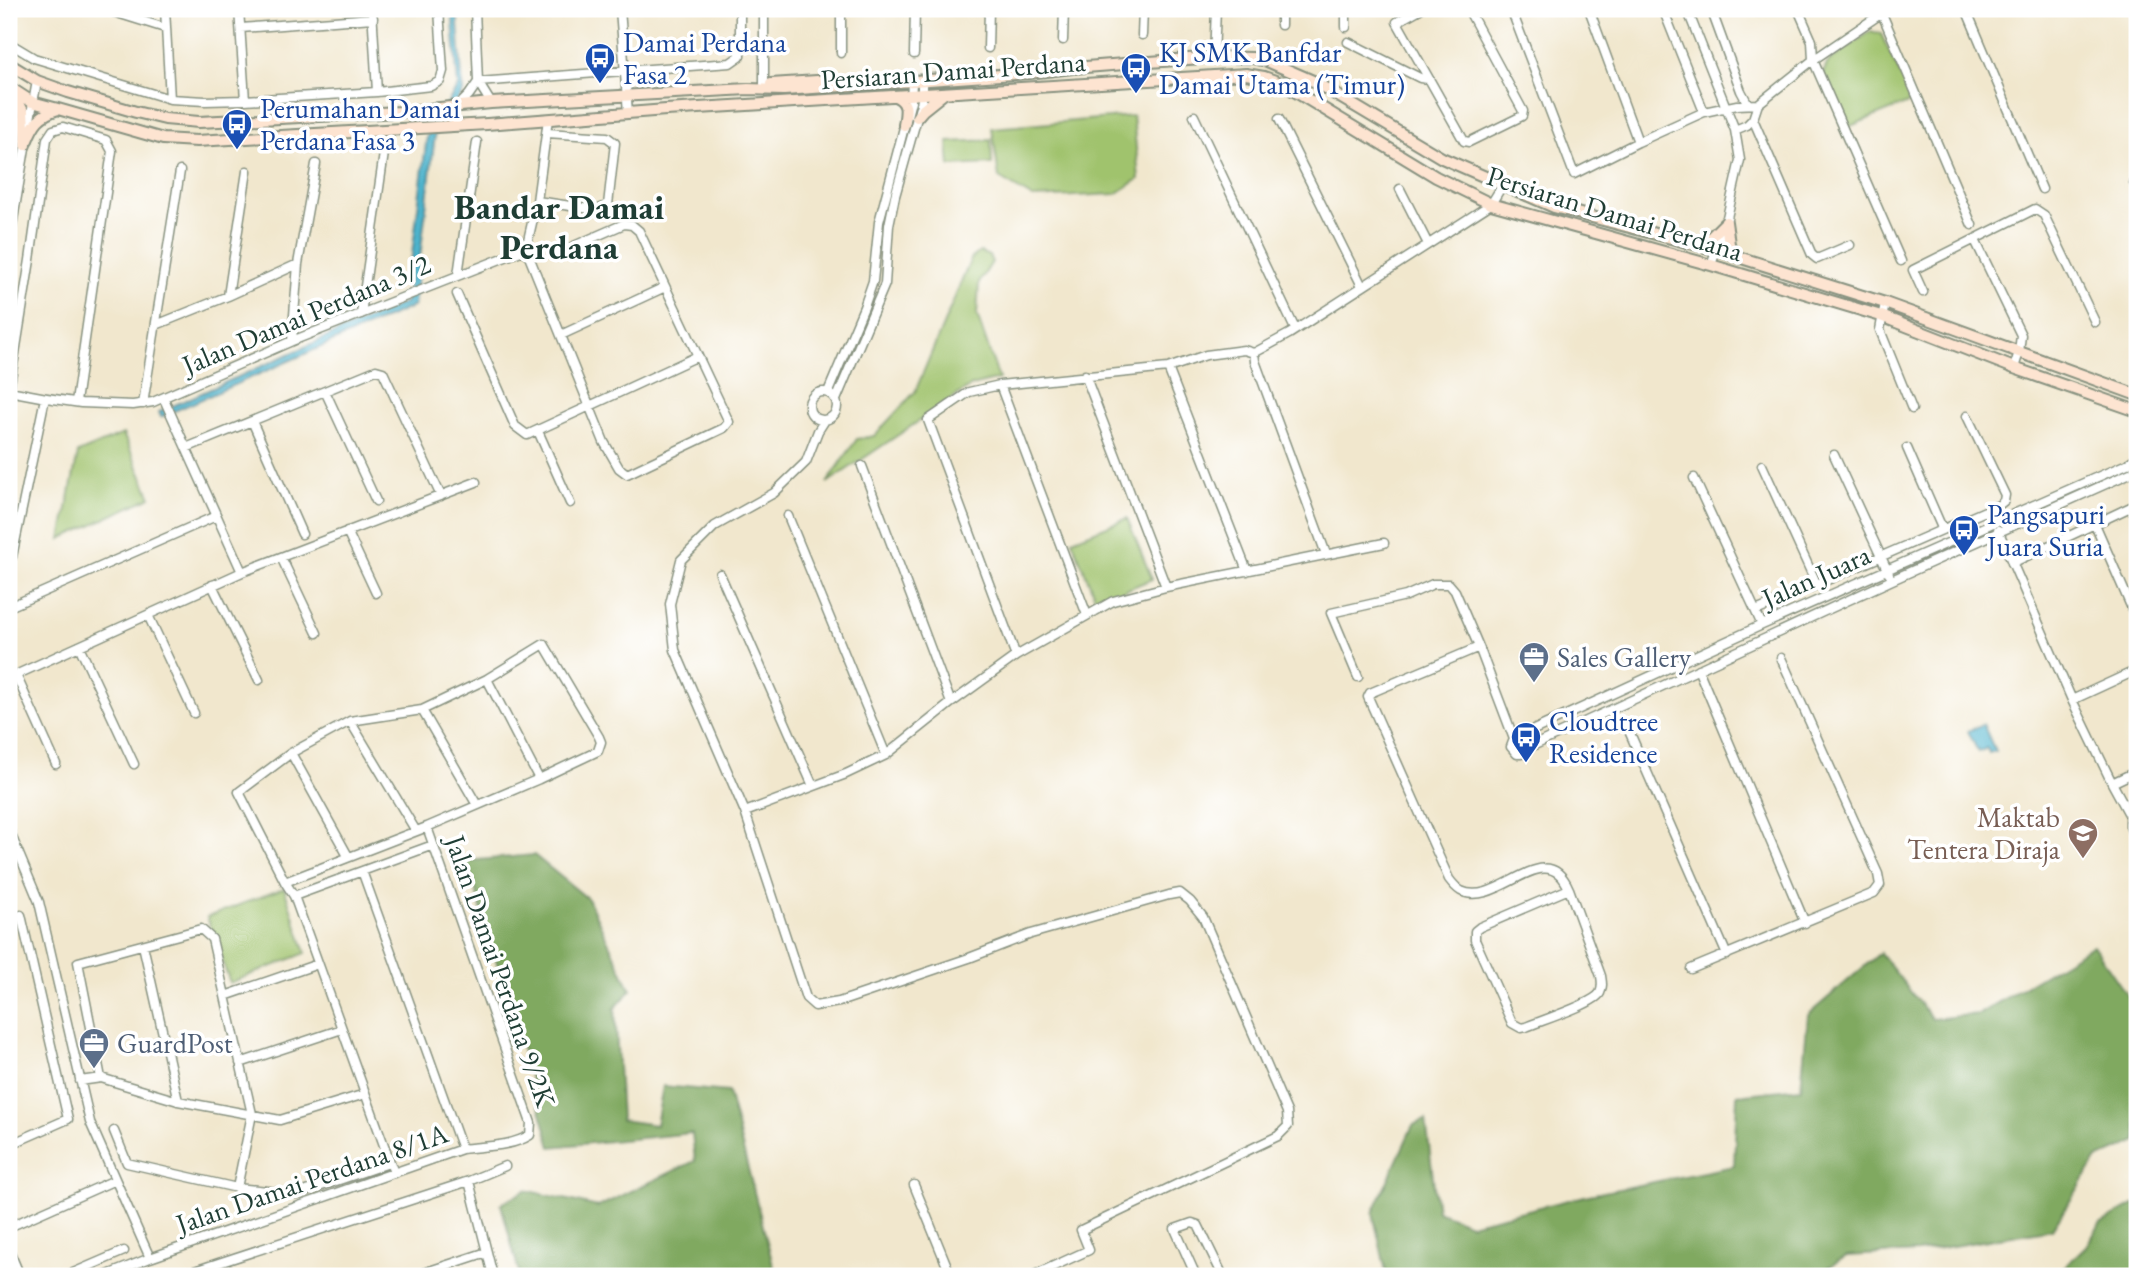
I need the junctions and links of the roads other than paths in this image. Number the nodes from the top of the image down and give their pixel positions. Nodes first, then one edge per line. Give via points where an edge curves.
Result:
1 (104, 9) edge
2 (165, 9) edge
3 (239, 9) edge
4 (439, 9) edge
5 (475, 9) edge
6 (620, 9) edge
7 (740, 9) edge
8 (764, 9) edge
9 (841, 9) edge
10 (915, 9) edge
11 (989, 9) edge
12 (1064, 9) edge
13 (1143, 9) edge
14 (1216, 9) edge
15 (1281, 9) edge
16 (1346, 9) edge
17 (1420, 9) edge
18 (1468, 9) edge
19 (1511, 9) edge
20 (1589, 9) edge
21 (1663, 9) edge
22 (1687, 9) edge
23 (1711, 9) edge
24 (1798, 9) edge
25 (1966, 9) edge
26 (1883, 10) edge
27 (373, 13) edge
28 (1281, 25) dead end
29 (1346, 27) dead end
30 (165, 28) junction
31 (241, 28) junction
32 (1142, 35) dead end
33 (1063, 40) dead end
34 (1348, 42) dead end
35 (9, 43) edge
36 (988, 48) dead end
37 (841, 53) dead end
38 (914, 54) dead end
39 (1214, 57) junction
40 (1813, 60) junction
41 (9, 64) edge
42 (625, 72) junction
43 (1428, 79) junction
44 (936, 80) junction
45 (37, 81) junction
46 (917, 81) junction
47 (1312, 81) junction
48 (478, 82) junction
49 (764, 84) junction
50 (9, 87) edge
51 (748, 89) junction
52 (377, 92) junction
53 (945, 93) junction
54 (918, 94) junction
55 (1300, 94) junction
56 (626, 95) junction
57 (895, 96) junction
58 (170, 99) junction
59 (246, 100) junction
60 (32, 102) junction
61 (491, 103) junction
62 (1748, 104) junction
63 (1758, 104) junction
64 (457, 106) junction
65 (58, 109) junction
66 (1725, 109) junction
67 (1704, 112) junction
68 (628, 113) junction
69 (1194, 116) dead end
70 (918, 117) junction
71 (1754, 118) junction
72 (548, 119) junction
73 (1279, 119) dead end
74 (904, 125) junction
75 (1735, 131) junction
76 (547, 133) junction
77 (477, 142) dead end
78 (1638, 142) junction
79 (25, 145) junction
80 (385, 146) dead end
81 (316, 164) dead end
82 (180, 171) dead end
83 (247, 171) dead end
84 (1502, 186) junction
85 (1400, 188) dead end
86 (2042, 189) dead end
87 (537, 201) junction
88 (1491, 205) junction
89 (1726, 222) junction
90 (1972, 225) dead end
91 (1975, 240) junction
92 (9, 244) edge
93 (1428, 244) junction
94 (1698, 245) junction
95 (1850, 245) dead end
96 (526, 249) junction
97 (1716, 250) junction
98 (558, 253) dead end
99 (1734, 256) junction
100 (1901, 261) dead end
101 (298, 264) junction
102 (1711, 265) junction
103 (458, 275) junction
104 (1362, 286) junction
105 (665, 287) junction
106 (1923, 292) dead end
107 (457, 294) dead end
108 (228, 296) junction
109 (1885, 303) junction
110 (361, 314) junction
111 (1881, 316) junction
112 (2095, 322) dead end
113 (156, 324) junction
114 (1295, 329) junction
115 (561, 335) junction
116 (292, 341) junction
117 (2019, 352) junction
118 (1254, 353) junction
119 (698, 356) junction
120 (1168, 368) junction
121 (2014, 368) junction
122 (1085, 375) junction
123 (1000, 385) junction
124 (9, 391) edge
125 (325, 391) junction
126 (828, 392) junction
127 (2137, 395) edge
128 (45, 398) junction
129 (836, 400) junction
130 (76, 402) junction
131 (165, 403) junction
132 (143, 404) junction
133 (589, 405) junction
134 (1912, 409) dead end
135 (2137, 411) edge
136 (814, 416) junction
137 (1967, 416) dead end
138 (825, 419) junction
139 (252, 421) junction
140 (818, 431) junction
141 (538, 432) junction
142 (186, 448) junction
143 (1907, 448) dead end
144 (1834, 455) dead end
145 (2137, 457) edge
146 (1762, 465) dead end
147 (862, 466) dead end
148 (2137, 470) edge
149 (1694, 478) dead end
150 (476, 482) dead end
151 (441, 496) junction
152 (376, 501) dead end
153 (570, 503) dead end
154 (2137, 504) edge
155 (216, 516) junction
156 (788, 516) dead end
157 (1995, 524) junction
158 (2095, 524) junction
159 (1942, 528) junction
160 (347, 531) junction
161 (1999, 532) junction
162 (302, 534) dead end
163 (1384, 543) dead end
164 (1326, 554) junction
165 (1881, 555) junction
166 (281, 556) junction
167 (9, 558) edge
168 (2012, 563) junction
169 (1888, 570) junction
170 (1247, 571) junction
171 (242, 572) junction
172 (720, 574) dead end
173 (1892, 580) junction
174 (212, 585) junction
175 (1817, 585) junction
176 (1166, 587) junction
177 (376, 593) dead end
178 (9, 607) edge
179 (1756, 611) junction
180 (148, 615) junction
181 (1087, 615) junction
182 (2137, 620) edge
183 (1762, 625) junction
184 (317, 633) dead end
185 (79, 646) junction
186 (1479, 647) junction
187 (1016, 656) junction
188 (1781, 658) dead end
189 (1698, 668) junction
190 (2137, 670) edge
191 (12, 677) edge
192 (1358, 677) dead end
193 (487, 679) junction
194 (259, 680) dead end
195 (2072, 700) junction
196 (951, 703) junction
197 (422, 710) junction
198 (194, 713) dead end
199 (350, 721) junction
200 (1626, 724) dead end
201 (1514, 739) junction
202 (291, 753) junction
203 (886, 755) junction
204 (134, 764) dead end
205 (56, 765) dead end
206 (2137, 771) edge
207 (539, 779) junction
208 (2112, 783) junction
209 (813, 786) junction
210 (477, 805) junction
211 (745, 812) junction
212 (2134, 819) edge
213 (427, 827) junction
214 (9, 830) edge
215 (416, 831) junction
216 (433, 845) junction
217 (2137, 846) edge
218 (348, 856) junction
219 (362, 871) junction
220 (286, 883) junction
221 (1569, 889) junction
222 (293, 894) junction
223 (9, 920) edge
224 (1805, 923) junction
225 (143, 945) junction
226 (1727, 955) junction
227 (318, 964) junction
228 (1691, 969) dead end
229 (225, 996) junction
230 (342, 1030) junction
231 (240, 1063) junction
232 (101, 1077) junction
233 (80, 1081) junction
234 (365, 1094) junction
235 (178, 1101) junction
236 (252, 1114) junction
237 (532, 1130) joint
238 (114, 1131) dead end
239 (9, 1146) edge
240 (462, 1149) junction
241 (125, 1158) junction
242 (389, 1163) junction
243 (108, 1166) junction
244 (505, 1166) dead end
245 (394, 1173) junction
246 (115, 1180) junction
247 (468, 1181) junction
248 (914, 1185) dead end
249 (237, 1188) junction
250 (9, 1227) edge
251 (9, 1250) edge
252 (124, 1251) dead end
253 (487, 1252) junction
254 (150, 1258) junction
255 (20, 1276) edge
256 (66, 1276) edge
257 (105, 1276) edge
258 (180, 1276) edge
259 (414, 1276) edge
260 (493, 1276) edge
261 (951, 1276) edge
262 (1032, 1276) edge
263 (1196, 1276) edge
264 (1223, 1276) edge

1 - 30 street
2 - 30 street
3 - 31 street
4 - 52 street via 440,80 431,86
5 - 48 street
6 - 42 street
7 - 42 street via 740,56 730,63
8 - 49 street
9 - 37 street
10 - 38 street
11 - 36 street
12 - 33 street
13 - 32 street
14 - 39 street
15 - 28 street
16 - 29 street
17 - 43 street via 1397,22
18 - 43 street via 1522,116 1464,141
19 - 78 street via 1574,174
20 - 78 street
21 - 67 street
22 - 66 street
23 - 62 street
24 - 40 street via 1812,41
25 - 86 street
26 - 40 street
26 - 90 street
27 - 31 street
27 - 52 street
30 - 58 street
31 - 59 street
34 - 43 street
35 - 58 street via 34,58
39 - 44 main road, Persiaran Damai Perdana
39 - 47 main road, Persiaran Damai Perdana via 1267,61
40 - 63 street
40 - 100 street
41 - 45 main road, Persiaran Damai Perdana
42 - 48 street
42 - 56 street
44 - 46 main road, Persiaran Damai Perdana
44 - 49 main road, Persiaran Damai Perdana via 913,74
45 - 60 street
45 - 64 main road, Persiaran Damai Perdana via 136,112 199,122
46 - 51 main road, Persiaran Damai Perdana
46 - 54 street
47 - 55 main road via 1314,92
47 - 84 main road, Persiaran Damai Perdana via 1442,158
48 - 61 street
48 - 64 street
49 - 51 main road, Persiaran Damai Perdana
50 - 60 main road, Persiaran Damai Perdana
50 - 79 main road via 23,111
51 - 56 main road, Persiaran Damai Perdana
52 - 59 street
53 - 54 main road, Persiaran Damai Perdana
53 - 55 main road, Persiaran Damai Perdana via 1247,74 1271,78
53 - 70 main road
54 - 57 main road, Persiaran Damai Perdana
54 - 70 street
54 - 74 street
55 - 88 main road, Persiaran Damai Perdana
56 - 61 main road, Persiaran Damai Perdana
56 - 68 street
57 - 68 main road, Persiaran Damai Perdana
57 - 74 main road via 903,99 906,107
58 - 59 street
60 - 65 main road, Persiaran Damai Perdana
60 - 79 street
61 - 64 main road, Persiaran Damai Perdana
62 - 63 street
62 - 66 street
63 - 71 street
65 - 72 main road, Persiaran Damai Perdana via 163,139 197,141
65 - 79 main road via 35,121
66 - 67 street
66 - 75 street
67 - 78 street
68 - 72 main road, Persiaran Damai Perdana
69 - 114 street
70 - 129 street via 889,225 885,284
71 - 75 street
71 - 95 street via 1812,255 1822,258
72 - 76 street
73 - 104 street
74 - 126 street via 879,222 873,281
75 - 89 street via 1740,160
76 - 87 street
76 - 87 street via 607,137 615,143 608,205 597,210
77 - 103 street
79 - 92 street
80 - 110 street
81 - 101 street
82 - 113 street
83 - 108 street
84 - 88 street
84 - 94 main road, Persiaran Damai Perdana via 1554,207
85 - 93 street
87 - 96 street
88 - 93 street
88 - 102 main road, Persiaran Damai Perdana
89 - 94 main road
89 - 97 street
89 - 99 main road
91 - 106 street via 1913,270
91 - 112 street via 2035,209 2044,215
91 - 117 street via 2021,335
93 - 104 street
94 - 97 main road, Persiaran Damai Perdana
96 - 103 street, Jalan Damai Perdana 3/2
96 - 115 street
97 - 99 main road, Persiaran Damai Perdana
97 - 102 street
98 - 105 street via 624,224 632,225
99 - 109 main road, Persiaran Damai Perdana
101 - 108 street
101 - 116 street
102 - 111 main road, Persiaran Damai Perdana
103 - 110 street, Jalan Damai Perdana 3/2
104 - 114 street
105 - 115 street
105 - 119 street
107 - 141 street via 515,426 527,435
108 - 113 street
109 - 111 street
109 - 117 main road, Persiaran Damai Perdana
110 - 116 street, Jalan Damai Perdana 3/2
111 - 121 main road, Persiaran Damai Perdana
111 - 134 street via 1880,330
113 - 132 street
114 - 118 street
115 - 133 street
116 - 131 street, Jalan Damai Perdana 3/2
117 - 121 street
117 - 127 main road, Persiaran Damai Perdana
118 - 120 street via 1206,355
118 - 164 street
119 - 133 street
119 - 133 street via 729,422 627,474 618,468
120 - 122 street
120 - 170 street
121 - 135 main road, Persiaran Damai Perdana
122 - 123 street
122 - 176 street
123 - 181 street
123 - 187 street via 969,392 928,420
124 - 128 street, Jalan Damai Perdana 3/2
124 - 130 street via 47,139 52,130 63,127 106,139 112,151
125 - 139 street
125 - 151 street via 376,370 383,372
125 - 152 street
126 - 129 street
126 - 136 street via 812,397 809,409
128 - 130 street, Jalan Damai Perdana 3/2
128 - 167 street
129 - 138 street via 835,414
130 - 132 street, Jalan Damai Perdana 3/2
131 - 132 street, Jalan Damai Perdana 3/2
131 - 142 street
133 - 141 street
136 - 138 street
136 - 140 street
137 - 159 street via 2004,501
138 - 140 street
139 - 142 street
139 - 162 street
140 - 211 street via 806,462 774,493 715,526 681,560 670,604 675,650
141 - 153 street
142 - 155 street
143 - 159 street
144 - 165 street
145 - 157 street, Jalan Juara
146 - 175 street
147 - 196 street
148 - 161 street, Jalan Juara
149 - 179 street
150 - 151 street
151 - 160 street
154 - 158 street
155 - 171 street
155 - 178 street
156 - 203 street
157 - 161 street
157 - 169 street, Jalan Juara
158 - 168 street
158 - 182 street
159 - 165 street
160 - 166 street
160 - 177 street
161 - 168 street
161 - 173 street, Jalan Juara
163 - 164 street
164 - 170 street
165 - 169 street
165 - 175 street
166 - 171 street
166 - 184 street
168 - 195 street
169 - 173 street
169 - 183 street, Jalan Juara
170 - 176 street
171 - 174 street
172 - 209 street
173 - 189 street, Jalan Juara
174 - 180 street
174 - 194 street
175 - 179 street
176 - 181 street via 1112,601
179 - 183 street
180 - 185 street
180 - 198 street
181 - 187 street
183 - 201 street, Jalan Juara
185 - 191 street
185 - 204 street
186 - 192 street via 1455,591 1449,584 1433,584 1406,596 1331,613
186 - 201 street
186 - 221 street via 1370,693 1368,699 1449,879 1459,890 1487,892 1530,872 1553,868
187 - 196 street
188 - 224 street via 1880,885 1874,893
189 - 201 street, Jalan Juara via 1521,754 1513,751
189 - 224 street
190 - 195 street
191 - 205 street
193 - 197 street
193 - 207 street
193 - 207 street via 544,644 599,737 600,748
195 - 208 street
196 - 203 street
197 - 199 street
197 - 210 street
199 - 202 street
199 - 215 street
200 - 226 street
202 - 218 street
202 - 220 street via 239,792
203 - 209 street
206 - 208 street
207 - 210 street
208 - 212 street
209 - 211 street
210 - 213 street
211 - 262 street via 800,984 815,1006 852,998 1031,934 1169,895 1180,893 1203,917 1287,1112 1288,1126 1278,1136 1081,1230 1089,1250
212 - 217 street via 2130,826
213 - 215 street
213 - 216 street, Jalan Damai Perdana 9/2K
214 - 233 street via 39,902
215 - 218 street
216 - 219 street
216 - 237 street, Jalan Damai Perdana 9/2K
218 - 220 street
219 - 222 street
219 - 240 street
220 - 222 street
221 - 221 street via 1601,976 1600,992 1587,1002 1516,1027 1475,940 1475,931
222 - 227 street
223 - 239 street via 21,915 68,1119
224 - 226 street
225 - 229 street via 201,929 212,939
225 - 232 street via 78,962
225 - 235 street
226 - 228 street
227 - 229 street
227 - 230 street
229 - 231 street
230 - 231 street
230 - 234 street
231 - 236 street
232 - 233 street
232 - 235 street
233 - 243 street
234 - 236 street via 280,1120
234 - 242 street
235 - 236 street
236 - 249 street
237 - 240 street, Jalan Damai Perdana 8/1A via 523,1140
238 - 241 street
240 - 245 street, Jalan Damai Perdana 8/1A
241 - 243 street
241 - 249 street via 127,1163
242 - 245 street
242 - 249 street via 298,1194
243 - 246 street
244 - 247 street
245 - 254 street, Jalan Damai Perdana 8/1A
246 - 250 street
246 - 254 street
247 - 253 street
247 - 258 street
248 - 261 street
251 - 255 street
252 - 256 street
253 - 259 street
253 - 260 street
254 - 257 street, Jalan Damai Perdana 8/1A
263 - 264 street via 1175,1229 1192,1223 1198,1225

